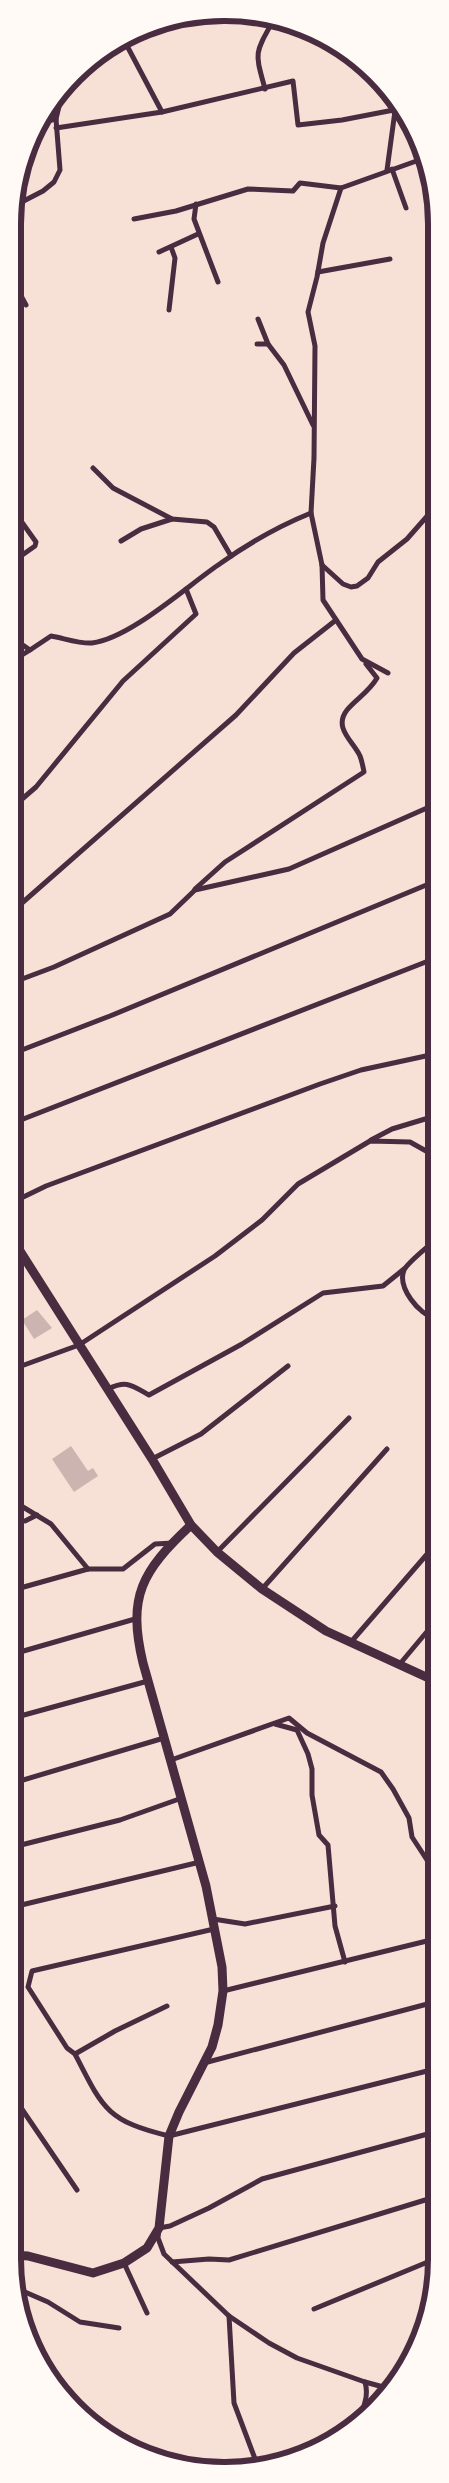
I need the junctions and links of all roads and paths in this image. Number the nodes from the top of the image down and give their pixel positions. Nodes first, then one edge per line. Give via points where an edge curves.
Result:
1 (270, 26) edge
2 (127, 46) edge
3 (266, 89) junction
4 (58, 108) edge
5 (392, 111) edge
6 (162, 112) junction
7 (396, 116) edge
8 (56, 118) junction
9 (50, 120) edge
10 (56, 128) junction
11 (417, 160) edge
12 (389, 169) junction
13 (341, 188) junction
14 (23, 201) edge
15 (196, 204) junction
16 (406, 208) dead end
17 (134, 219) dead end
18 (198, 234) junction
19 (171, 247) junction
20 (159, 252) dead end
21 (390, 259) dead end
22 (318, 272) junction
23 (218, 282) dead end
24 (21, 296) edge
25 (26, 305) dead end
26 (170, 310) dead end
27 (258, 320) dead end
28 (257, 344) dead end
29 (268, 344) junction
30 (315, 428) junction
31 (93, 468) dead end
32 (311, 512) junction
33 (428, 515) edge
34 (172, 518) junction
35 (21, 521) edge
36 (121, 541) dead end
37 (21, 556) edge
38 (231, 556) junction
39 (322, 565) junction
40 (186, 589) junction
41 (336, 620) junction
42 (21, 644) edge
43 (30, 650) junction
44 (21, 656) edge
45 (362, 660) junction
46 (388, 673) dead end
47 (21, 800) edge
48 (428, 808) edge
49 (428, 884) edge
50 (195, 890) junction
51 (21, 904) edge
52 (428, 961) edge
53 (21, 979) edge
54 (21, 1050) edge
55 (428, 1056) edge
56 (428, 1119) edge
57 (21, 1121) edge
58 (370, 1141) junction
59 (428, 1152) edge
60 (21, 1198) edge
61 (428, 1247) edge
62 (21, 1253) edge
63 (404, 1269) junction
64 (428, 1316) edge
65 (79, 1345) junction
66 (21, 1366) edge
67 (288, 1366) dead end
68 (108, 1389) junction
69 (349, 1418) dead end
70 (387, 1449) dead end
71 (152, 1458) junction
72 (21, 1506) edge
73 (36, 1514) junction
74 (24, 1521) dead end
75 (191, 1526) junction
76 (173, 1543) junction
77 (217, 1552) junction
78 (428, 1553) edge
79 (88, 1569) junction
80 (21, 1588) edge
81 (262, 1589) junction
82 (135, 1619) junction
83 (428, 1630) edge
84 (351, 1643) junction
85 (21, 1652) edge
86 (399, 1665) junction
87 (428, 1679) edge
88 (148, 1681) junction
89 (21, 1716) edge
90 (275, 1724) junction
91 (164, 1738) junction
92 (171, 1760) junction
93 (21, 1781) edge
94 (182, 1798) junction
95 (21, 1845) edge
96 (200, 1862) junction
97 (428, 1862) edge
98 (21, 1905) edge
99 (335, 1906) junction
100 (212, 1919) junction
101 (214, 1929) junction
102 (428, 1941) edge
103 (345, 1962) junction
104 (223, 1991) junction
105 (428, 2004) edge
106 (167, 2006) dead end
107 (75, 2054) junction
108 (204, 2063) junction
109 (428, 2071) edge
110 (21, 2108) edge
111 (428, 2134) edge
112 (169, 2136) junction
113 (77, 2190) dead end
114 (428, 2198) edge
115 (159, 2228) junction
116 (21, 2256) edge
117 (172, 2262) junction
118 (428, 2262) edge
119 (124, 2263) junction
120 (24, 2292) edge
121 (314, 2309) dead end
122 (147, 2313) dead end
123 (229, 2316) junction
124 (118, 2328) dead end
125 (365, 2382) junction
126 (382, 2387) edge
127 (365, 2405) edge
128 (255, 2459) edge

1 - 3 street via 258,48 257,58
2 - 6 street
3 - 5 street via 293,81 298,125
3 - 6 street
4 - 8 street
6 - 10 street
7 - 12 street
8 - 9 street
8 - 10 street
10 - 14 street via 60,170 54,182
11 - 12 street
12 - 13 street
12 - 16 street
13 - 15 street via 300,183 293,191 248,189
13 - 22 street via 323,243
15 - 17 street via 176,212
15 - 18 street via 194,219
18 - 19 street
18 - 23 street
19 - 20 street
19 - 26 street via 175,258
21 - 22 street
22 - 30 street via 308,312 315,346
24 - 25 street
27 - 29 street
28 - 29 street
29 - 30 street via 284,365
30 - 32 street
31 - 34 street via 113,488
32 - 38 street
32 - 39 street
33 - 39 street via 357,586 343,584
34 - 36 street via 141,529
34 - 38 street via 207,522 214,527
35 - 37 street via 36,542
38 - 40 street
39 - 41 street via 323,600
40 - 43 street via 156,612 110,638 91,643 51,636
40 - 47 street via 196,614 123,681 36,787
41 - 45 street
41 - 51 street via 294,653 236,715
42 - 43 street
43 - 44 street
45 - 46 street
45 - 50 street via 377,678 346,711 342,720 344,732 361,757 364,772 225,862
48 - 50 street via 289,869
49 - 54 street
50 - 53 street via 170,914
52 - 57 street
55 - 60 street via 361,1070 320,1084
56 - 58 street
58 - 59 street via 410,1142
58 - 65 street via 298,1184 262,1220 214,1256
61 - 63 street
62 - 65 main road
63 - 64 street via 403,1284
63 - 68 street via 383,1286 323,1293 246,1342 149,1395 128,1383
65 - 66 street
65 - 68 main road
67 - 71 street via 201,1434
68 - 71 main road
69 - 77 street
70 - 81 street
71 - 75 main road
72 - 73 street
73 - 74 street
73 - 79 street via 51,1524
75 - 76 main road
75 - 77 main road
76 - 79 street via 156,1544 123,1569
76 - 82 main road via 146,1580
77 - 81 main road
78 - 84 street
79 - 80 street
81 - 84 main road via 326,1631
82 - 85 street
82 - 88 main road
83 - 86 street
84 - 86 main road
86 - 87 main road
88 - 89 street
88 - 91 main road
90 - 92 street
90 - 97 street via 289,1718 307,1733 381,1772 409,1818 412,1837
90 - 99 street via 297,1730 308,1754 319,1835 328,1846
91 - 92 main road
91 - 93 street
92 - 94 main road
94 - 95 street via 120,1820
94 - 96 main road
96 - 98 street
96 - 100 main road
99 - 100 street via 245,1924
99 - 103 street via 336,1926
100 - 101 main road
101 - 104 main road
101 - 107 street via 32,1971 28,1987 67,2048
102 - 103 street
103 - 104 street
104 - 108 main road via 218,2024
105 - 108 street
106 - 107 street
107 - 112 street via 105,2108 143,2130
108 - 112 main road
109 - 112 street
110 - 113 street
111 - 115 street via 262,2179 210,2208
112 - 115 main road
114 - 117 street via 229,2260
115 - 117 street via 158,2238 164,2254
115 - 119 main road via 147,2248
116 - 119 main road via 93,2273
117 - 123 street
118 - 121 street
119 - 122 street
120 - 124 street via 80,2322
123 - 125 street via 298,2358
123 - 128 street via 234,2403
125 - 126 street
125 - 127 street

